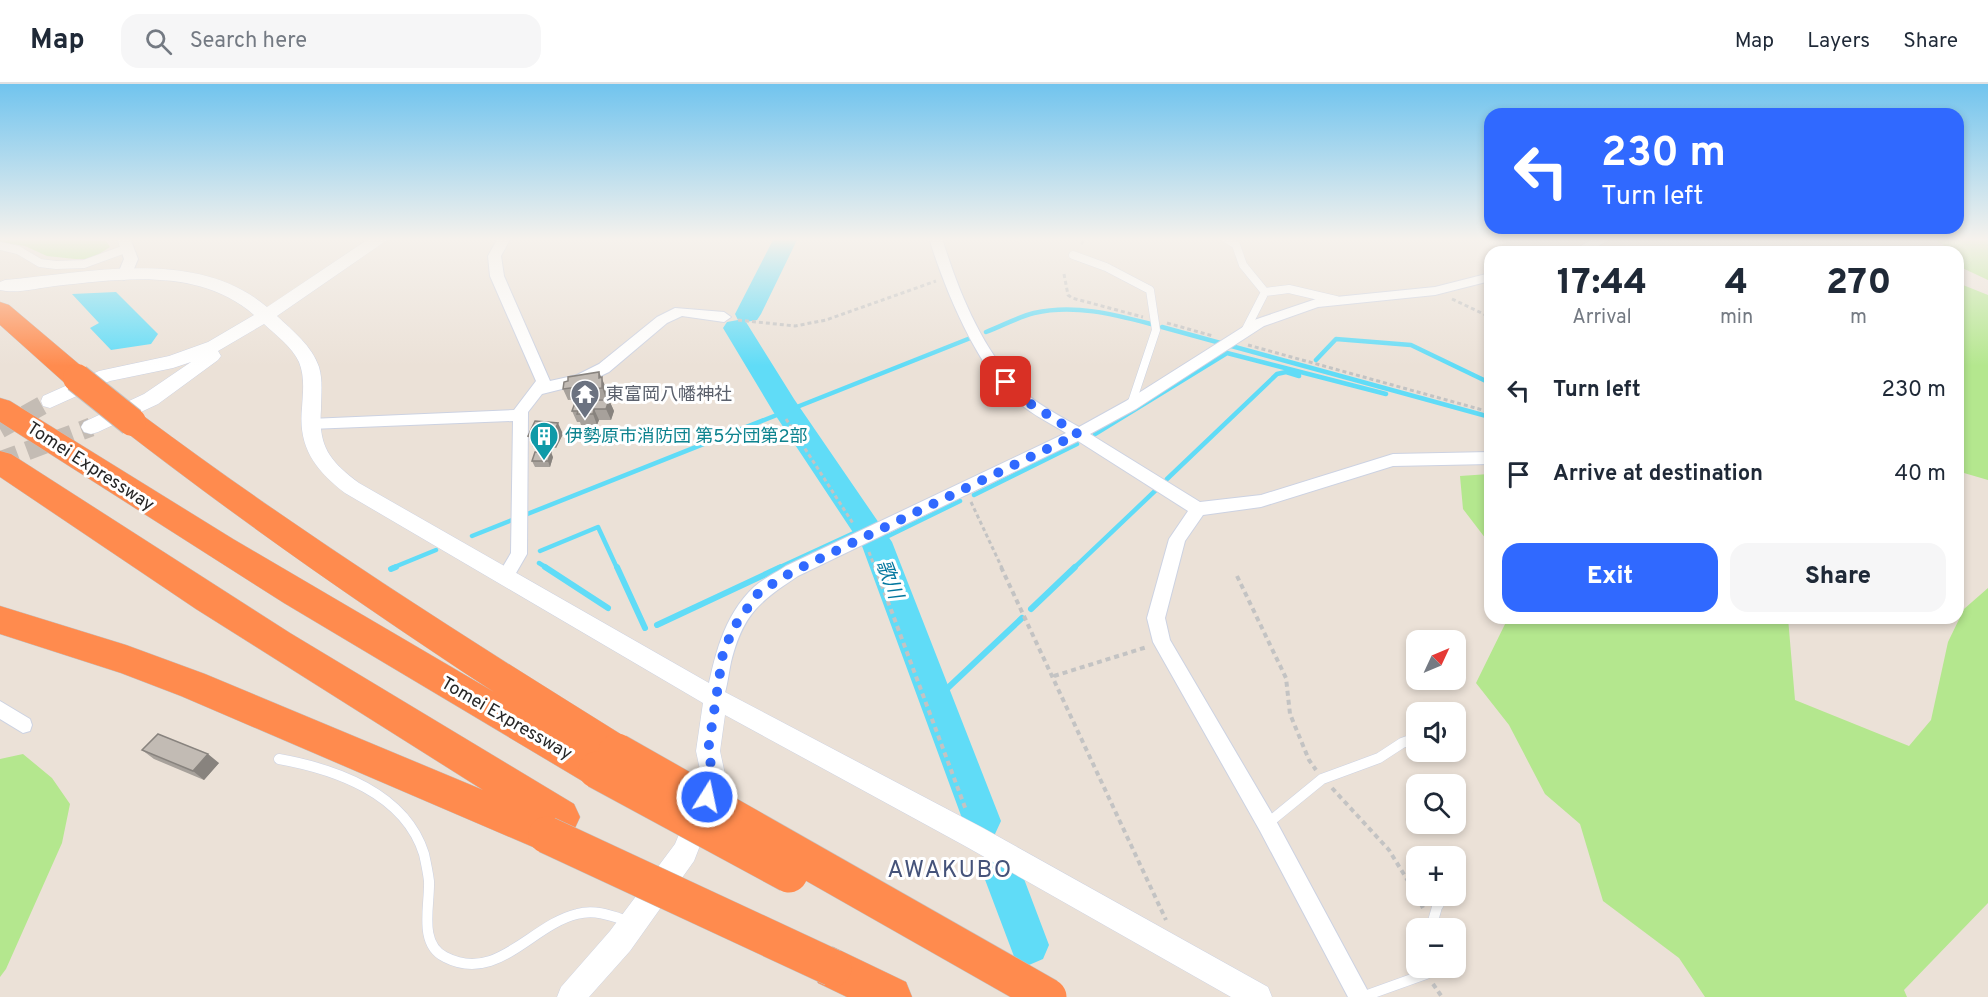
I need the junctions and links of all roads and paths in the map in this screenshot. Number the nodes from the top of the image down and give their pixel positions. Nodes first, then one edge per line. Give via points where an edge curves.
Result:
1 (99, 281) edge
2 (205, 281) edge
3 (319, 281) edge
4 (499, 281) edge
5 (938, 281) edge
6 (950, 281) edge
7 (1065, 281) edge
8 (1132, 281) edge
9 (1255, 281) edge
10 (1476, 281) edge
11 (1435, 291) junction
12 (1265, 292) junction
13 (3, 298) edge
14 (1336, 300) junction
15 (1484, 314) edge
16 (266, 316) junction
17 (724, 317) joint
18 (1155, 320) junction
19 (1245, 331) junction
20 (1227, 343) junction
21 (539, 388) junction
22 (50, 401) tunnel mouth
23 (1131, 405) junction
24 (0, 408) edge
25 (1484, 410) edge
26 (521, 415) junction
27 (786, 419) dead end
28 (310, 424) junction
29 (91, 427) tunnel mouth
30 (1078, 434) junction
31 (1484, 458) edge
32 (0, 462) edge
33 (966, 490) junction
34 (1198, 509) junction
35 (869, 535) junction
36 (506, 575) junction
37 (1237, 576) dead end
38 (0, 620) edge
39 (1162, 642) junction
40 (1054, 676) junction
41 (716, 698) junction
42 (0, 708) edge
43 (23, 725) dead end
44 (1406, 741) edge
45 (279, 759) dead end
46 (607, 761) junction
47 (1322, 779) junction
48 (1267, 824) junction
49 (554, 826) junction
50 (974, 837) junction
51 (1406, 875) edge
52 (1167, 921) dead end
53 (633, 923) junction
54 (1415, 978) edge
55 (571, 997) edge
56 (891, 997) edge
57 (1031, 997) edge
58 (1048, 997) edge
59 (1258, 997) edge
60 (1361, 997) edge

1 - 13 street
2 - 16 street via 235,292
3 - 16 street
4 - 21 street via 543,381
5 - 17 path via 826,320 795,326
6 - 30 street via 978,339 1006,382 1023,399
7 - 18 path via 1072,298
8 - 18 lane via 1150,290
9 - 12 lane
10 - 11 street
11 - 14 street
11 - 15 path
12 - 14 lane via 1289,289
12 - 19 lane
13 - 46 highway, bridge via 77,378 217,488 442,641
14 - 19 street via 1289,311
16 - 22 street via 201,352 106,376
16 - 28 street via 298,345 310,364
16 - 29 street via 152,399
17 - 21 street via 681,311 662,320 604,368 581,379
18 - 20 path
18 - 23 lane via 1156,330
19 - 20 street
20 - 23 street
20 - 25 path
21 - 26 street
23 - 30 street
24 - 46 highway, Tomei Expressway via 274,581 459,691
26 - 28 street
26 - 36 street via 519,554
27 - 35 path
28 - 36 street via 313,448 329,472
30 - 33 street
30 - 34 street
31 - 34 street via 1393,460 1261,501
32 - 49 highway
33 - 35 street
33 - 40 path
34 - 39 street via 1178,539 1156,618
35 - 41 street via 759,592 734,627 723,653
35 - 50 path
36 - 41 street
37 - 47 path via 1286,678 1290,714 1309,760
38 - 49 highway via 126,660
39 - 40 path
39 - 48 street
40 - 52 path
41 - 50 street
41 - 53 street via 708,751 714,779 685,852
42 - 43 street
44 - 47 lane via 1379,758
45 - 53 lane via 340,774 403,816 425,856 429,934 439,953 455,962 478,966 503,960 563,918 584,911 605,912
46 - 57 highway, Tomei Expressway, bridge via 859,912
46 - 58 highway, bridge
47 - 48 lane
47 - 51 path via 1375,830
48 - 60 street
49 - 56 highway, bridge
50 - 59 street
53 - 55 street
54 - 60 lane

